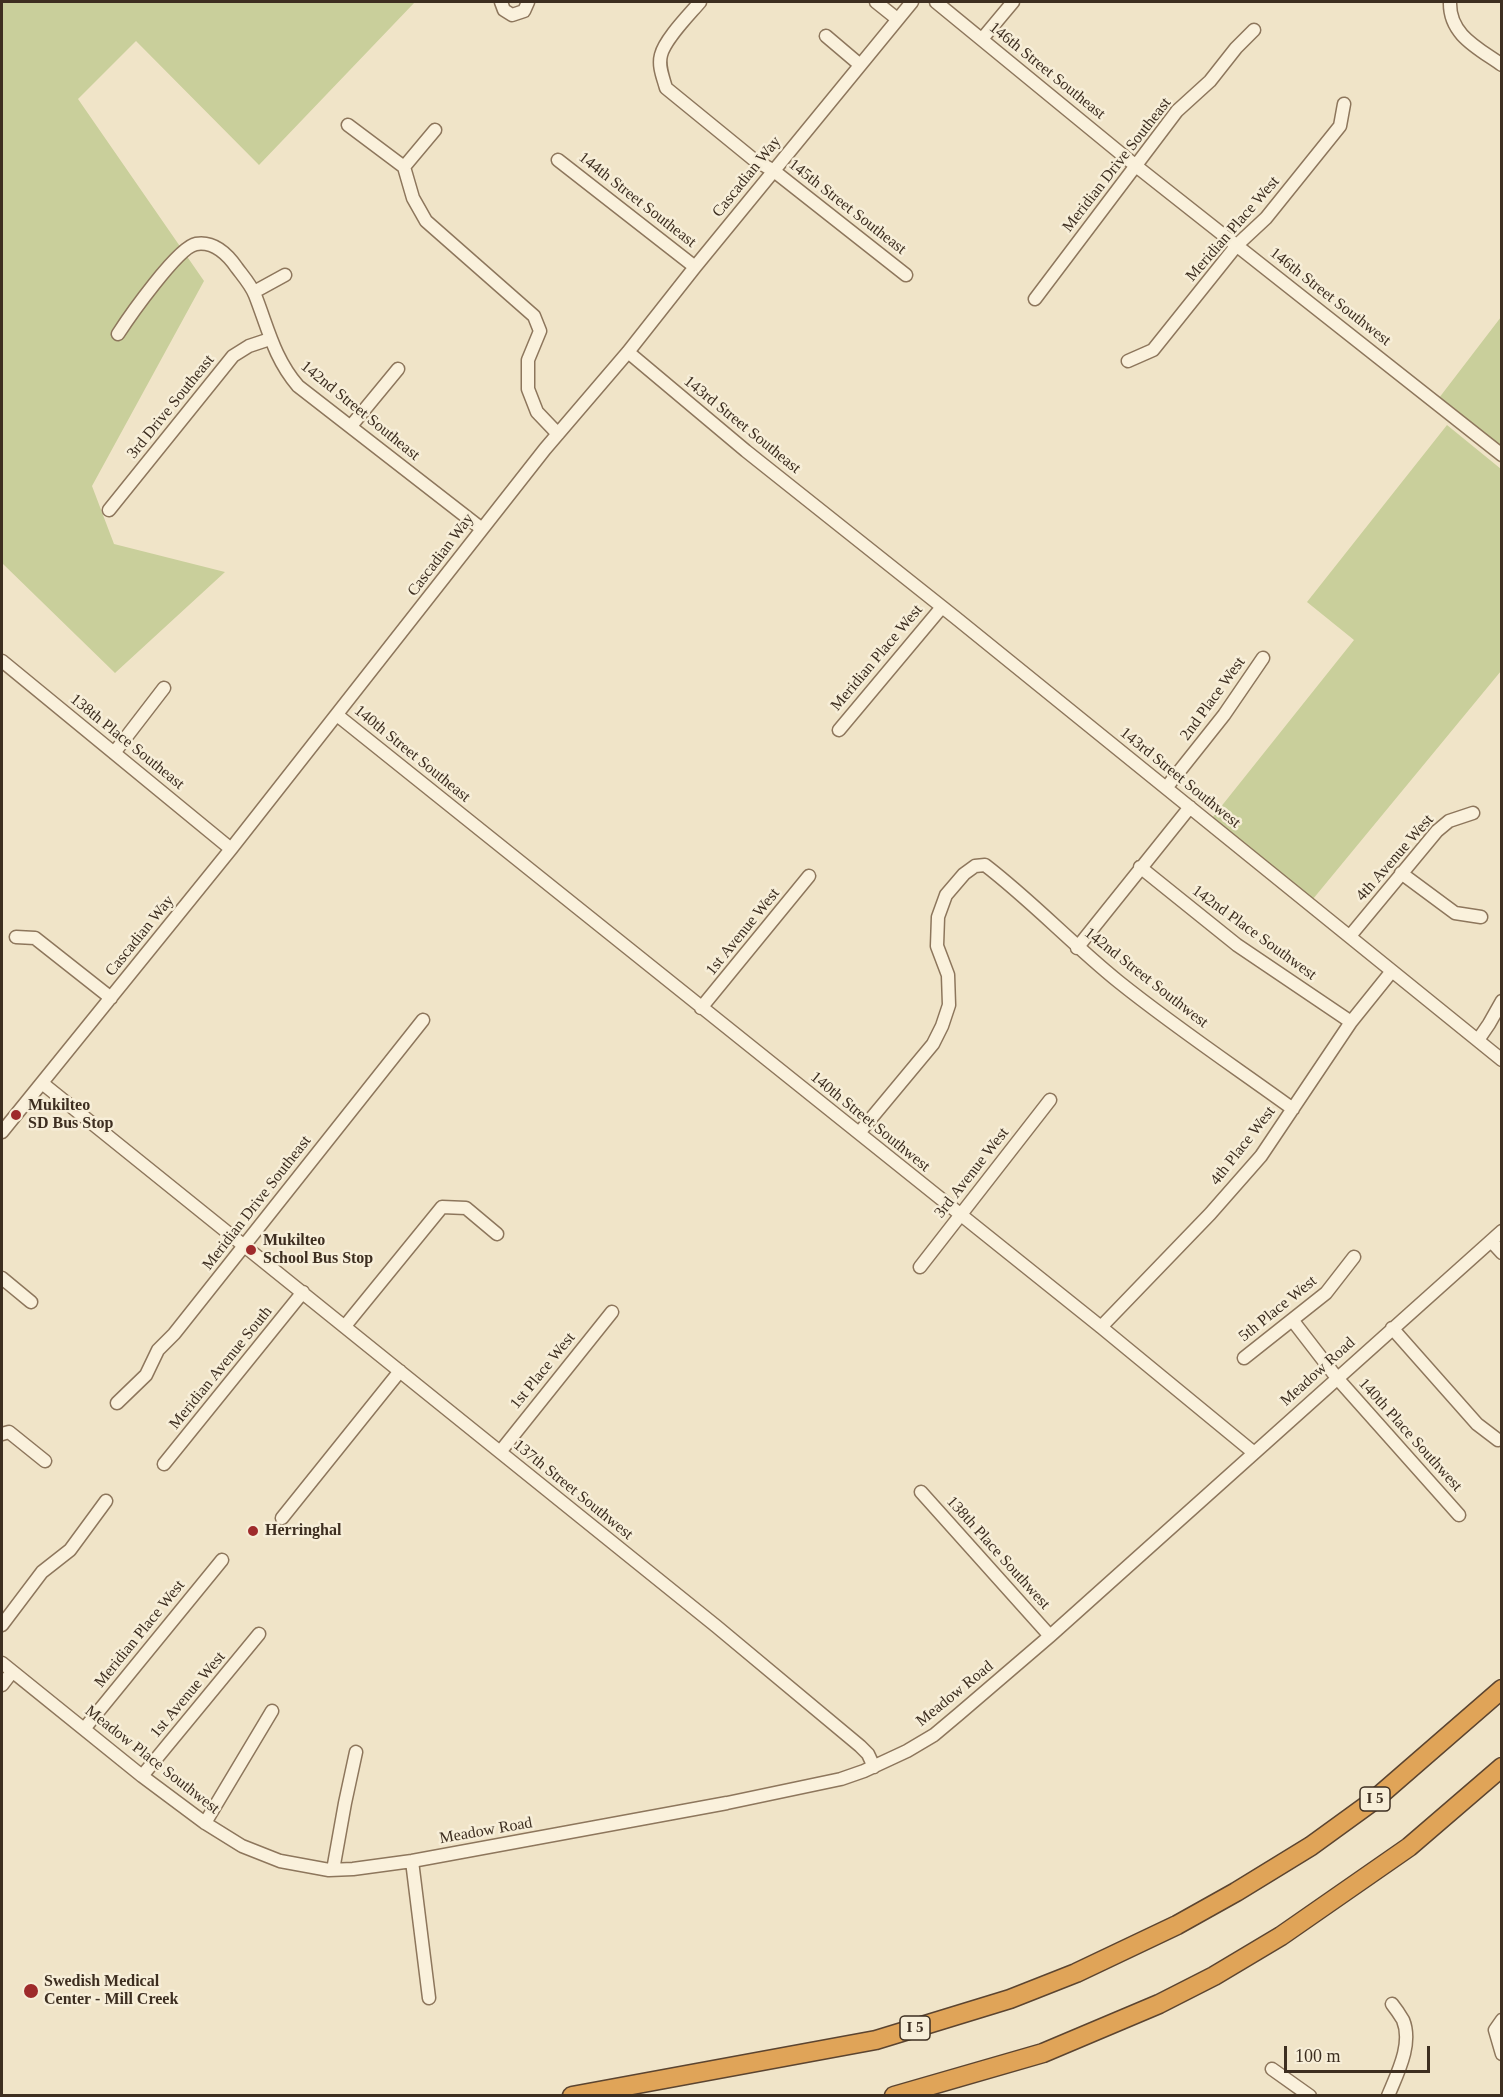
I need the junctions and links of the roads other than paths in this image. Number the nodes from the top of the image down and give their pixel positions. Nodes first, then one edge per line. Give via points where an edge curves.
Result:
1 (501, 2) edge
2 (528, 2) edge
3 (700, 2) edge
4 (876, 2) edge
5 (912, 2) edge
6 (936, 2) edge
7 (1013, 2) edge
8 (1450, 2) edge
9 (896, 18) junction
10 (1254, 30) dead end
11 (826, 36) dead end
12 (982, 39) junction
13 (859, 64) junction
14 (1502, 65) edge
15 (1344, 104) dead end
16 (348, 125) dead end
17 (435, 130) dead end
18 (558, 160) dead end
19 (1137, 166) junction
20 (404, 167) junction
21 (774, 171) junction
22 (1237, 245) junction
23 (695, 267) junction
24 (285, 275) dead end
25 (906, 275) dead end
26 (254, 292) junction
27 (1035, 299) dead end
28 (118, 334) dead end
29 (270, 339) junction
30 (628, 352) junction
31 (1128, 361) dead end
32 (398, 369) dead end
33 (351, 426) junction
34 (558, 434) junction
35 (1502, 455) edge
36 (109, 510) dead end
37 (836, 523) joint
38 (482, 529) junction
39 (942, 607) junction
40 (1263, 658) dead end
41 (2, 661) edge
42 (164, 688) dead end
43 (337, 715) junction
44 (839, 730) dead end
45 (114, 753) junction
46 (1166, 788) junction
47 (1190, 807) junction
48 (1473, 813) dead end
49 (465, 819) joint
50 (231, 849) junction
51 (1140, 867) junction
52 (1401, 873) junction
53 (809, 876) dead end
54 (1481, 917) dead end
55 (1350, 936) junction
56 (16, 937) dead end
57 (1077, 948) junction
58 (1392, 971) junction
59 (111, 998) junction
60 (1502, 1001) edge
61 (701, 1008) junction
62 (423, 1020) dead end
63 (1352, 1022) junction
64 (1478, 1040) junction
65 (1502, 1060) edge
66 (42, 1083) junction
67 (1050, 1100) dead end
68 (1293, 1109) junction
69 (2, 1132) edge
70 (859, 1133) junction
71 (960, 1214) junction
72 (1502, 1231) edge
73 (497, 1234) dead end
74 (1491, 1241) junction
75 (244, 1245) junction
76 (1502, 1253) edge
77 (1354, 1257) dead end
78 (920, 1267) dead end
79 (2, 1278) edge
80 (303, 1292) junction
81 (31, 1302) dead end
82 (612, 1311) dead end
83 (1293, 1321) junction
84 (345, 1326) junction
85 (1101, 1327) junction
86 (1392, 1328) junction
87 (1244, 1358) dead end
88 (400, 1371) junction
89 (1336, 1378) junction
90 (117, 1404) dead end
91 (2, 1434) edge
92 (1498, 1440) dead end
93 (500, 1452) junction
94 (1253, 1452) junction
95 (45, 1461) dead end
96 (164, 1464) dead end
97 (921, 1492) dead end
98 (106, 1501) dead end
99 (1459, 1515) dead end
100 (282, 1518) dead end
101 (222, 1560) dead end
102 (2, 1624) edge
103 (259, 1634) dead end
104 (1050, 1636) junction
105 (2, 1663) edge
106 (12, 1672) junction
107 (2, 1685) edge
108 (1502, 1689) edge
109 (272, 1711) dead end
110 (84, 1729) junction
111 (356, 1752) dead end
112 (874, 1767) junction
113 (1502, 1767) edge
114 (142, 1776) junction
115 (205, 1823) junction
116 (412, 1861) junction
117 (280, 1862) joint
118 (333, 1870) junction
119 (429, 1998) dead end
120 (1392, 2004) dead end
121 (1498, 2025) edge
122 (1502, 2054) edge
123 (1272, 2069) dead end
124 (572, 2096) edge
125 (894, 2096) edge
126 (1310, 2096) edge
127 (1388, 2096) edge

1 - 2 street via 512,15 524,11
3 - 21 street, 145th Street Southeast via 661,55 666,88 753,159
4 - 9 street
5 - 9 street, Cascadian Way
6 - 12 street, 146th Street Southeast
7 - 12 street
8 - 14 street via 1459,33
9 - 13 street, Cascadian Way
10 - 19 street, Meridian Drive Southeast via 1210,81 1177,111
11 - 13 street
12 - 19 street, 146th Street Southeast
13 - 21 street, Cascadian Way
15 - 22 street, Meridian Place West via 1340,126 1266,218
16 - 20 street
17 - 20 street
18 - 23 street, 144th Street Southeast
19 - 22 street, 146th Street Southwest
19 - 27 street, Meridian Drive Southeast
20 - 34 street via 413,198 426,221 534,316 540,331 528,360 528,389 537,412
21 - 23 street, Cascadian Way
21 - 25 street, 145th Street Southeast
22 - 31 street, Meridian Place West via 1153,350
22 - 35 street, 146th Street Southwest
23 - 30 street, Cascadian Way
24 - 26 street
26 - 28 street, 142nd Street Southeast via 229,256 216,247 193,244 168,267
26 - 29 street, 142nd Street Southeast
29 - 33 street, 142nd Street Southeast via 298,386
29 - 36 street, 3rd Drive Southeast via 233,356
30 - 34 street, Cascadian Way
30 - 37 street, 143rd Street Southeast
32 - 33 street
33 - 38 street, 142nd Street Southeast
34 - 38 street, Cascadian Way
37 - 39 street, 143rd Street Southwest
38 - 43 street, Cascadian Way
39 - 44 street, Meridian Place West
39 - 46 street, 143rd Street Southwest
40 - 46 street, 2nd Place West
41 - 45 street, 138th Place Southeast
42 - 45 street
43 - 49 street, 140th Street Southeast
43 - 50 street, Cascadian Way
45 - 50 street, 138th Place Southeast
46 - 47 street, 143rd Street Southwest
47 - 51 street
47 - 55 street, 143rd Street Southwest
48 - 52 street, 4th Avenue West via 1449,821 1437,831
49 - 61 street, 140th Street Southwest
50 - 59 street, Cascadian Way
51 - 57 street
51 - 63 street, 142nd Place Southwest via 1237,945
52 - 54 street via 1455,913
52 - 55 street, 4th Avenue West
53 - 61 street, 1st Avenue West
55 - 58 street, 143rd Street Southwest
56 - 59 street via 35,938
57 - 68 street, 142nd Street Southwest
57 - 70 street, 142nd Street Southwest via 985,866 975,866 964,874 946,895 938,916 937,946 948,975 949,1005 942,1026 933,1044
58 - 63 street, 4th Place West
58 - 64 street, 143rd Street Southwest
59 - 66 street, Cascadian Way
60 - 64 street
61 - 70 street, 140th Street Southwest
62 - 75 street, Meridian Drive Southeast
63 - 68 street, 4th Place West
64 - 65 street, 143rd Street Southwest
66 - 69 street, Cascadian Way
66 - 75 street, 137th Street Southwest
67 - 71 street, 3rd Avenue West
68 - 85 street, 4th Place West via 1261,1156 1210,1214
70 - 71 street, 140th Street Southwest
71 - 78 street, 3rd Avenue West
71 - 85 street, 140th Street Southwest
72 - 74 street, Meadow Road
73 - 84 street via 466,1208 442,1207
74 - 76 street
74 - 86 street, Meadow Road
75 - 80 street, 137th Street Southwest
75 - 90 street, Meridian Drive Southeast via 158,1350 146,1375
77 - 83 street, 5th Place West via 1326,1293
79 - 81 street
80 - 84 street, 137th Street Southwest
80 - 96 street, Meridian Avenue South
82 - 93 street, 1st Place West
83 - 87 street, 5th Place West
83 - 89 street, 140th Place Southwest
84 - 88 street, 137th Street Southwest
85 - 94 street, 140th Street Southwest
86 - 89 street, Meadow Road
86 - 92 street via 1477,1424
88 - 93 street, 137th Street Southwest
88 - 100 street
89 - 94 street, Meadow Road
89 - 99 street, 140th Place Southwest
91 - 95 street via 9,1432
93 - 112 street, 137th Street Southwest via 860,1746
94 - 104 street, Meadow Road
97 - 104 street, 138th Place Southwest
98 - 102 street via 70,1550 42,1572
101 - 110 street, Meridian Place West
103 - 114 street, 1st Avenue West
104 - 112 street, Meadow Road via 934,1735
105 - 106 street, Meadow Place Southwest
106 - 107 street
106 - 110 street, Meadow Place Southwest
108 - 124 highway, I 5 via 1373,1801 1311,1846 1177,1925 1076,1973 1010,1999 876,2040
109 - 115 street
110 - 114 street, Meadow Place Southwest
111 - 118 street
112 - 116 street, Meadow Road via 823,1783 727,1803
113 - 125 highway via 1400,1854 1281,1936 1214,1976 1043,2054
114 - 115 street, Meadow Place Southwest
115 - 117 street, Meadow Place Southwest via 242,1846
116 - 118 street, Meadow Road
116 - 119 street
117 - 118 street, Meadow Road
120 - 127 street via 1403,2020 1407,2036
121 - 122 street
123 - 126 street

